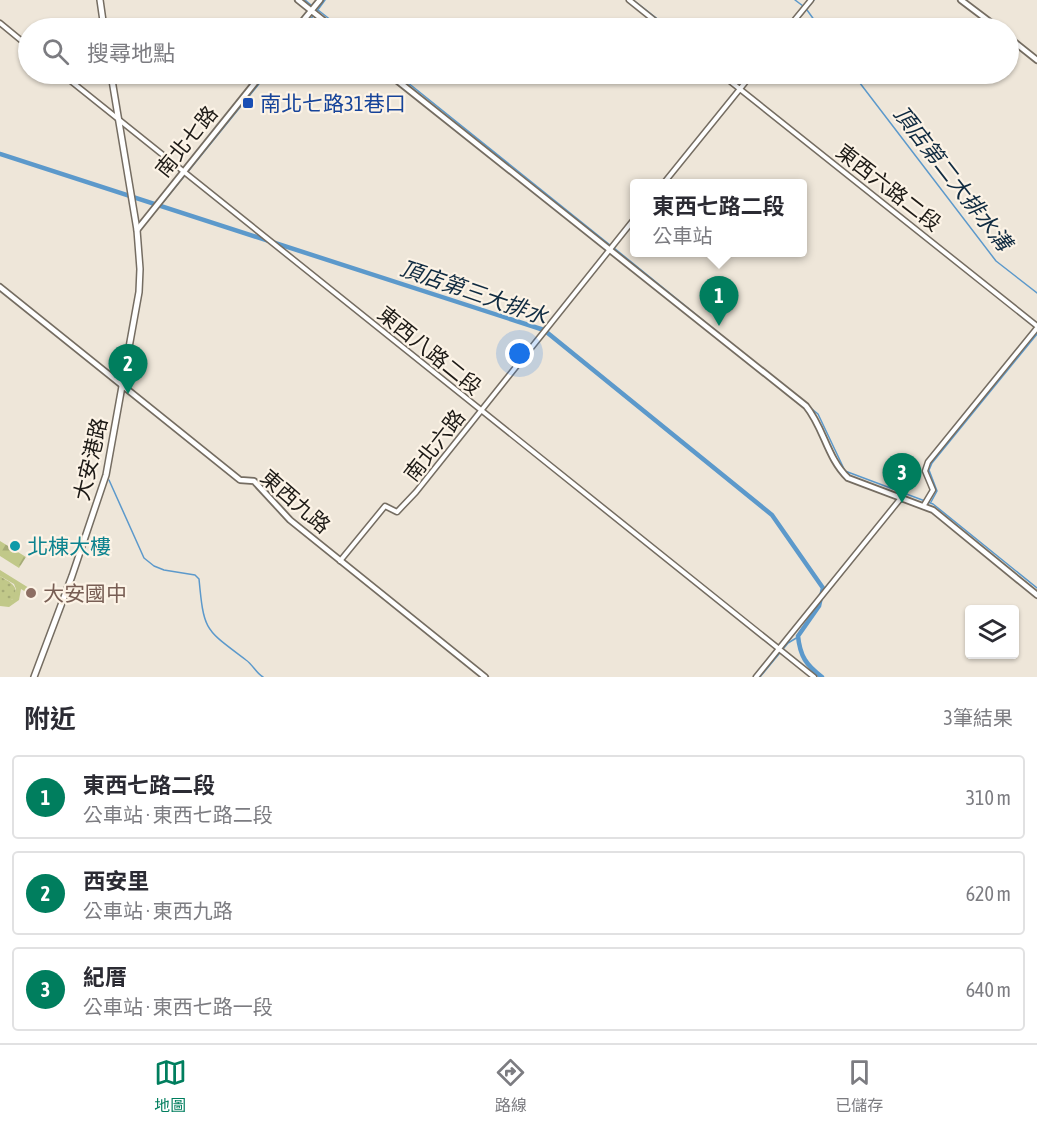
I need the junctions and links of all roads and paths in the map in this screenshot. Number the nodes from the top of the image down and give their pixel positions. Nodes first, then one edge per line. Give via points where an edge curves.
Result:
1 (100, 0) edge
2 (297, 0) edge
3 (320, 0) edge
4 (628, 0) edge
5 (811, 0) edge
6 (961, 0) edge
7 (311, 11) junction
8 (103, 18) edge
9 (305, 18) edge
10 (320, 18) edge
11 (651, 18) edge
12 (796, 18) edge
13 (985, 18) edge
14 (0, 23) edge
15 (18, 38) edge
16 (1019, 46) edge
17 (1037, 60) edge
18 (75, 84) edge
19 (113, 84) edge
20 (254, 84) edge
21 (401, 84) edge
22 (734, 84) edge
23 (744, 84) edge
24 (740, 89) junction
25 (118, 119) junction
26 (183, 171) junction
27 (666, 179) edge
28 (630, 225) edge
29 (137, 230) junction
30 (609, 252) junction
31 (0, 287) edge
32 (1037, 327) edge
33 (122, 384) junction
34 (481, 410) junction
35 (901, 498) junction
36 (924, 506) junction
37 (340, 561) junction
38 (1037, 595) edge
39 (777, 650) junction
40 (34, 677) edge
41 (485, 677) edge
42 (756, 677) edge
43 (814, 677) edge

1 - 8 main road
2 - 7 street
3 - 7 street
4 - 11 street
5 - 12 street
6 - 13 street
7 - 9 street
7 - 10 street
14 - 15 street
16 - 17 street
18 - 25 street, 東西八路二段
19 - 25 main road
20 - 26 street, 南北七路
21 - 30 street
22 - 24 street, 東西六路二段
23 - 24 street
24 - 27 street
24 - 32 street, 東西六路二段
25 - 26 street, 東西八路二段
25 - 29 main road, 大安港路
26 - 29 street, 南北七路
26 - 34 street, 東西八路二段
28 - 30 street, 南北六路
29 - 33 main road, 大安港路 via 139,292
30 - 34 street, 南北六路
30 - 35 street via 806,406 839,469 848,478
31 - 33 street, 東西九路
32 - 36 street via 928,462 925,471 933,490
33 - 37 street, 東西九路 via 240,480 254,481 290,520
33 - 40 main road, 大安港路 via 100,499
34 - 37 street, 南北六路 via 402,508 398,512 385,506
34 - 39 street, 東西八路二段
35 - 36 street
35 - 39 street
36 - 38 street via 942,516
37 - 41 street, 東西九路
39 - 42 street
39 - 43 street, 東西八路二段

